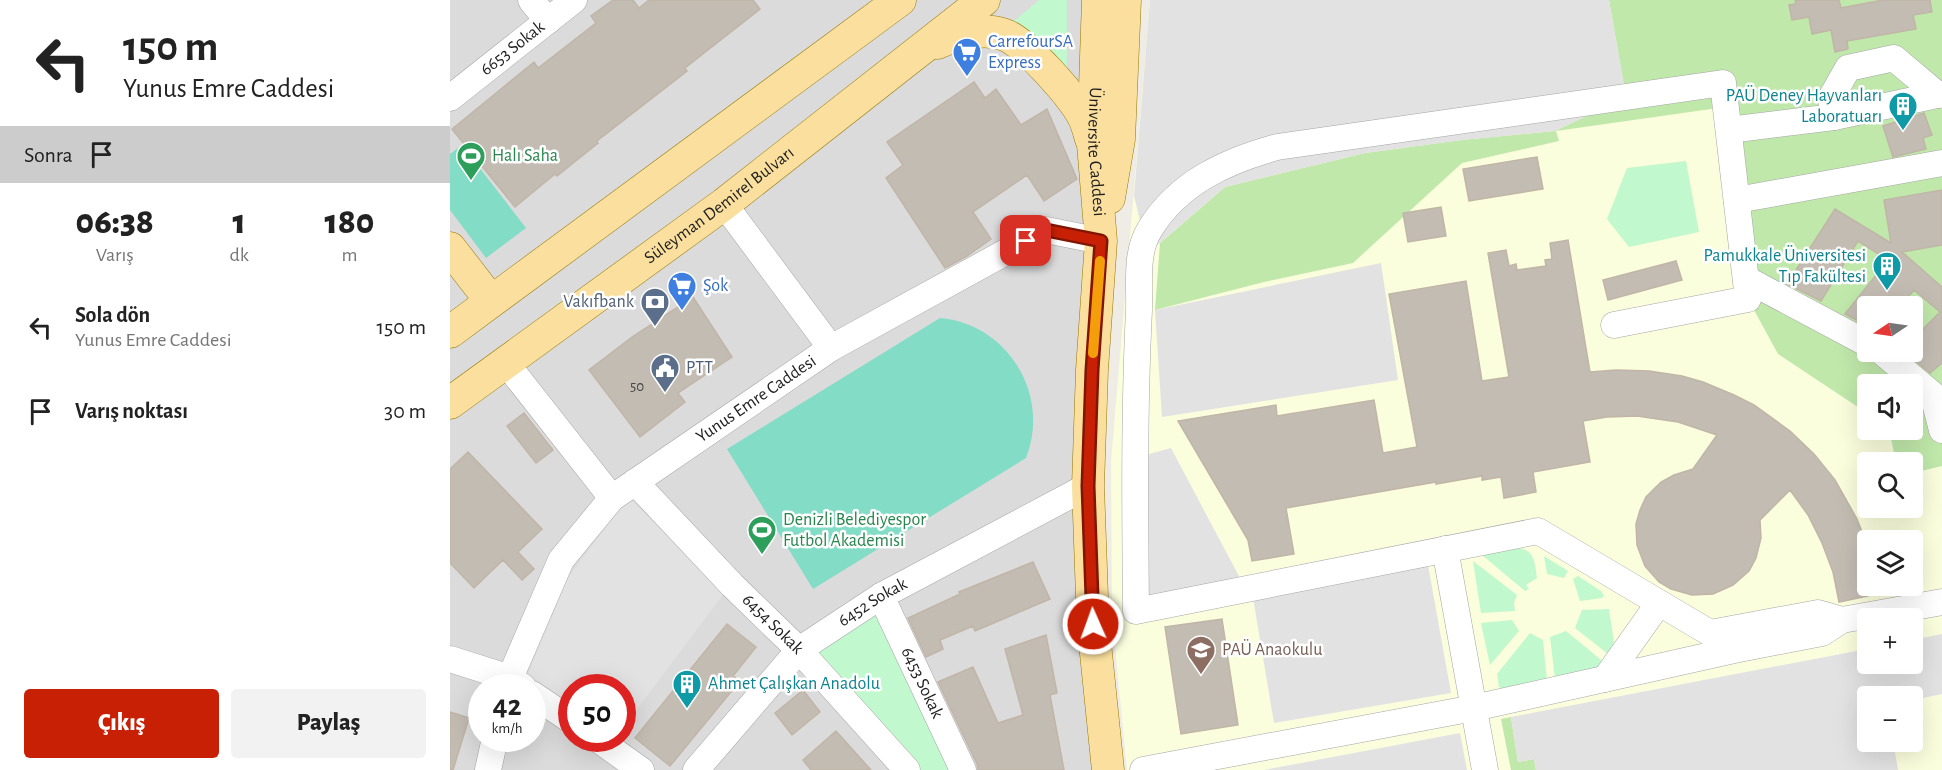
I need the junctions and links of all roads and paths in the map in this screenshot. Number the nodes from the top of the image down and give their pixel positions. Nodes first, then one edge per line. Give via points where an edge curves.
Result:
1 (531, 0) edge
2 (574, 0) edge
3 (900, 0) edge
4 (984, 0) edge
5 (1098, 0) edge
6 (1125, 0) edge
7 (548, 21) junction
8 (920, 50) junction
9 (1940, 94) edge
10 (450, 98) edge
11 (1834, 117) junction
12 (1729, 130) junction
13 (1093, 144) junction
14 (1942, 163) edge
15 (1737, 200) junction
16 (724, 204) junction
17 (1101, 241) junction
18 (450, 249) edge
19 (1746, 279) junction
20 (491, 301) junction
21 (1614, 325) dead end
22 (450, 332) edge
23 (1857, 338) edge
24 (831, 348) junction
25 (1894, 362) edge
26 (506, 363) junction
27 (450, 403) edge
28 (1942, 430) edge
29 (636, 482) junction
30 (1088, 486) junction
31 (612, 498) junction
32 (1445, 549) junction
33 (881, 596) junction
34 (1942, 602) edge
35 (1659, 603) junction
36 (1842, 620) junction
37 (799, 650) junction
38 (450, 659) edge
39 (488, 674) edge
40 (517, 674) edge
41 (1605, 679) junction
42 (1474, 708) junction
43 (492, 752) edge
44 (616, 752) edge
45 (1149, 769) edge
46 (488, 770) edge
47 (641, 770) edge
48 (696, 770) edge
49 (907, 770) edge
50 (963, 770) edge
51 (1108, 770) edge
52 (1485, 770) edge

1 - 7 street
2 - 7 street, 6653 Sokak
3 - 20 main road
4 - 8 main road, Süleyman Demirel Bulvarı
5 - 13 main road, Üniversite Caddesi
6 - 17 main road via 1119,139
7 - 10 street, 6653 Sokak
8 - 13 main road via 971,32 1008,36 1040,63 1070,98 1083,116
8 - 16 main road, Süleyman Demirel Bulvarı
9 - 11 street
9 - 11 street via 1894,58 1848,68 1831,98
11 - 12 street
12 - 15 street
12 - 32 street via 1723,83 1277,147 1206,175 1172,201 1149,230 1141,251 1136,379 1136,611
13 - 17 main road, Üniversite Caddesi
14 - 15 street
15 - 19 street
16 - 24 street
16 - 26 main road, Süleyman Demirel Bulvarı
17 - 24 street, Yunus Emre Caddesi via 1046,230
17 - 30 main road, Üniversite Caddesi
18 - 20 main road
19 - 21 street via 1748,299
19 - 23 street
20 - 22 main road
24 - 29 street, Yunus Emre Caddesi
25 - 28 street via 1933,395
26 - 27 main road, Süleyman Demirel Bulvarı
26 - 31 street
29 - 31 street, Yunus Emre Caddesi
29 - 37 street, 6454 Sokak
30 - 33 street, 6452 Sokak
30 - 51 main road, Üniversite Caddesi via 1093,624
31 - 40 street, Yunus Emre Caddesi via 561,560
32 - 35 street via 1538,531
32 - 42 street
33 - 37 street, 6452 Sokak
33 - 50 street, 6453 Sokak
34 - 36 street
35 - 36 street via 1710,633 1818,613
35 - 41 street
36 - 41 street via 1822,633
37 - 48 street, 6452 Sokak
37 - 49 street, 6454 Sokak
38 - 39 street
41 - 42 street
42 - 45 street
42 - 52 street
43 - 46 street
44 - 47 street

